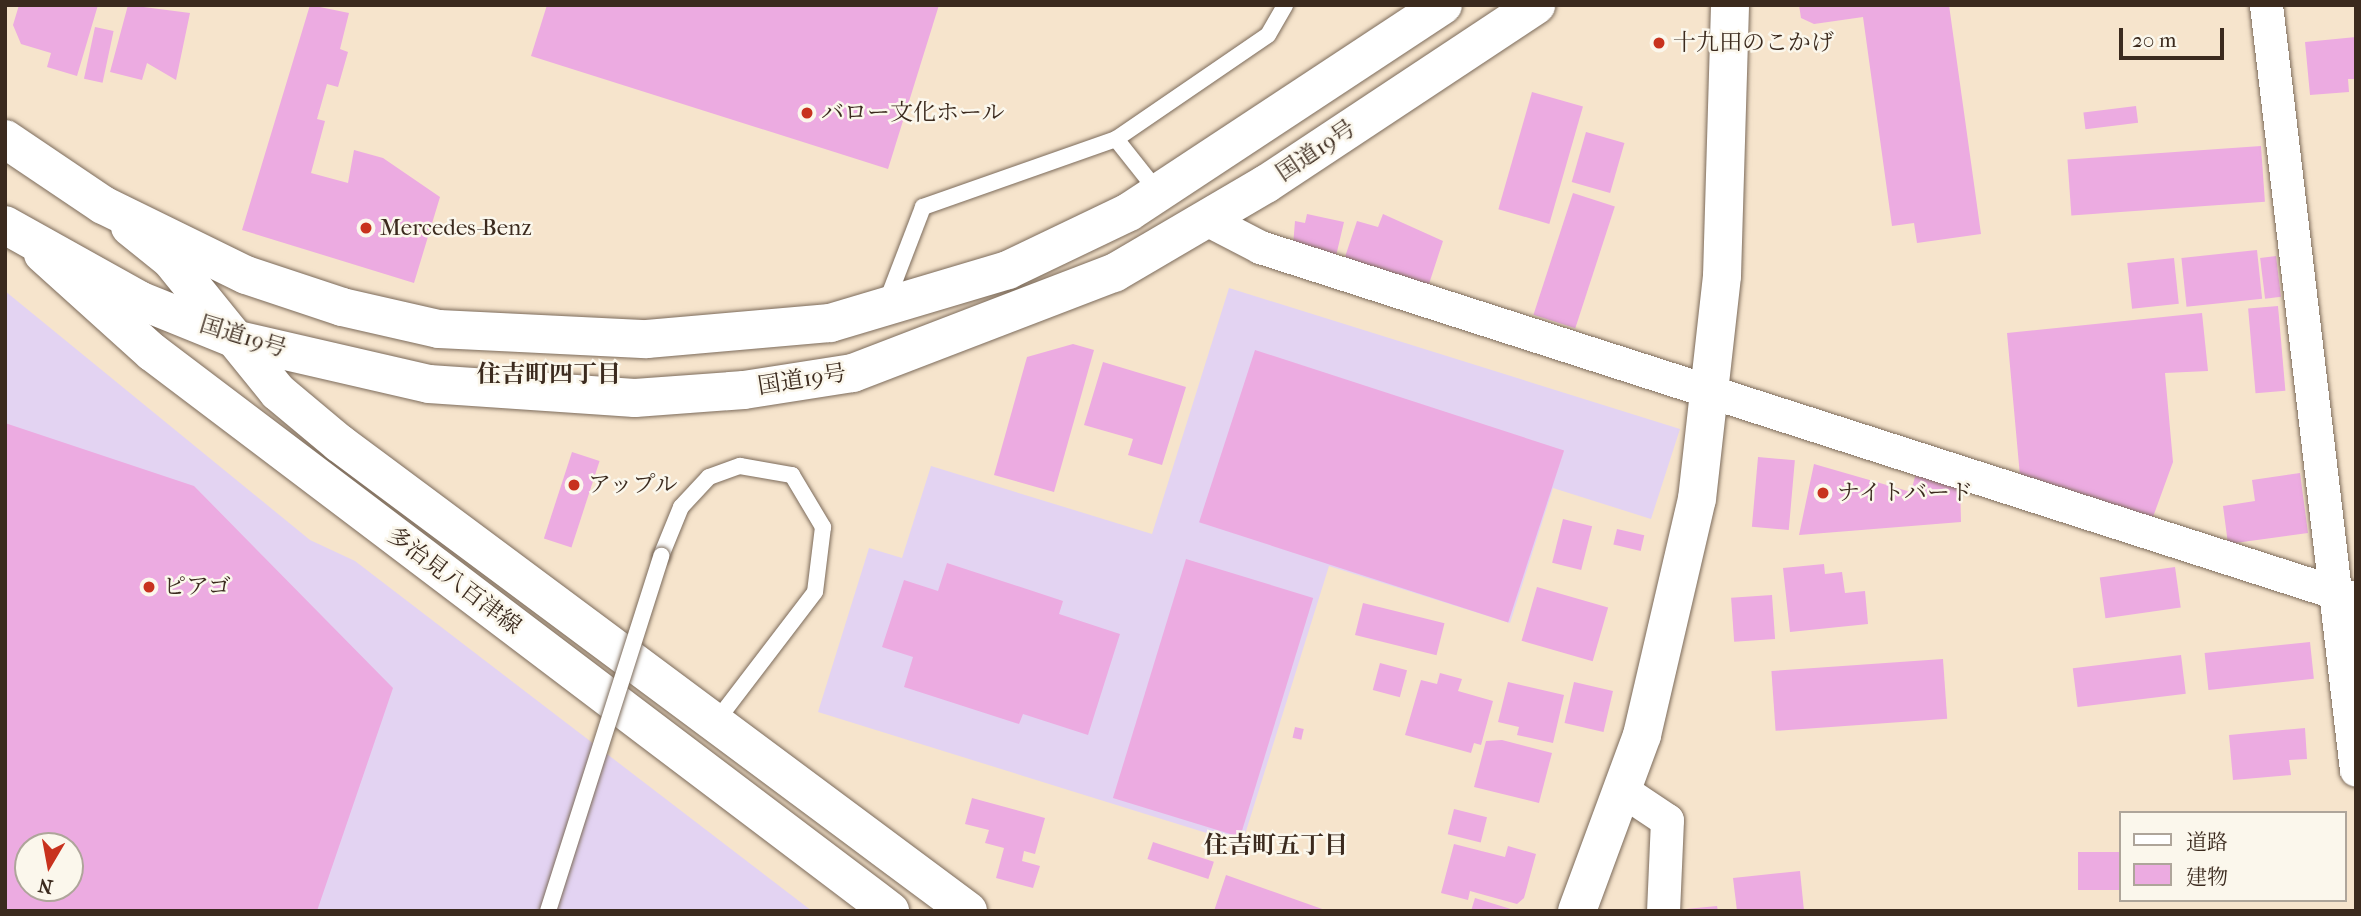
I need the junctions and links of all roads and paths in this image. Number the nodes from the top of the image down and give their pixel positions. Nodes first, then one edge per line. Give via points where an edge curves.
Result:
1 (1285, 5) edge
2 (1443, 5) edge
3 (1536, 5) edge
4 (1730, 5) edge
5 (2266, 5) edge
6 (5, 139) edge
7 (1116, 139) junction
8 (1159, 194) junction
9 (103, 205) junction
10 (1206, 219) junction
11 (17, 232) edge
12 (884, 306) junction
13 (238, 340) junction
14 (1711, 391) junction
15 (2345, 595) edge
16 (715, 723) junction
17 (2356, 770) edge
18 (1622, 790) junction
19 (869, 904) edge
20 (548, 911) edge
21 (968, 911) edge
22 (1577, 911) edge
23 (1663, 911) edge

1 - 7 lane via 1268,35
2 - 8 main road
3 - 10 main road, 国道19号
4 - 14 main road via 1722,276
5 - 15 street
6 - 9 main road
7 - 8 lane
7 - 12 lane via 923,207
8 - 12 main road via 1008,270
9 - 12 main road via 246,275 439,329 647,339 830,323
9 - 13 main road, 多治見八百津線 via 171,260
10 - 13 main road, 国道19号 via 1114,273 1014,316 853,373 744,390 635,398 530,395 429,384
10 - 14 street via 1260,247
11 - 13 main road, 国道19号 via 139,300
11 - 19 main road, 多治見八百津線 via 152,352
13 - 16 main road, 多治見八百津線 via 278,393 339,443
14 - 15 street
14 - 18 main road via 1697,499 1666,647
15 - 17 street
16 - 20 lane, bridge via 815,592 823,527 792,475 740,466 709,477 681,507 661,556
16 - 21 main road, 多治見八百津線
18 - 22 main road
18 - 23 street via 1667,820

